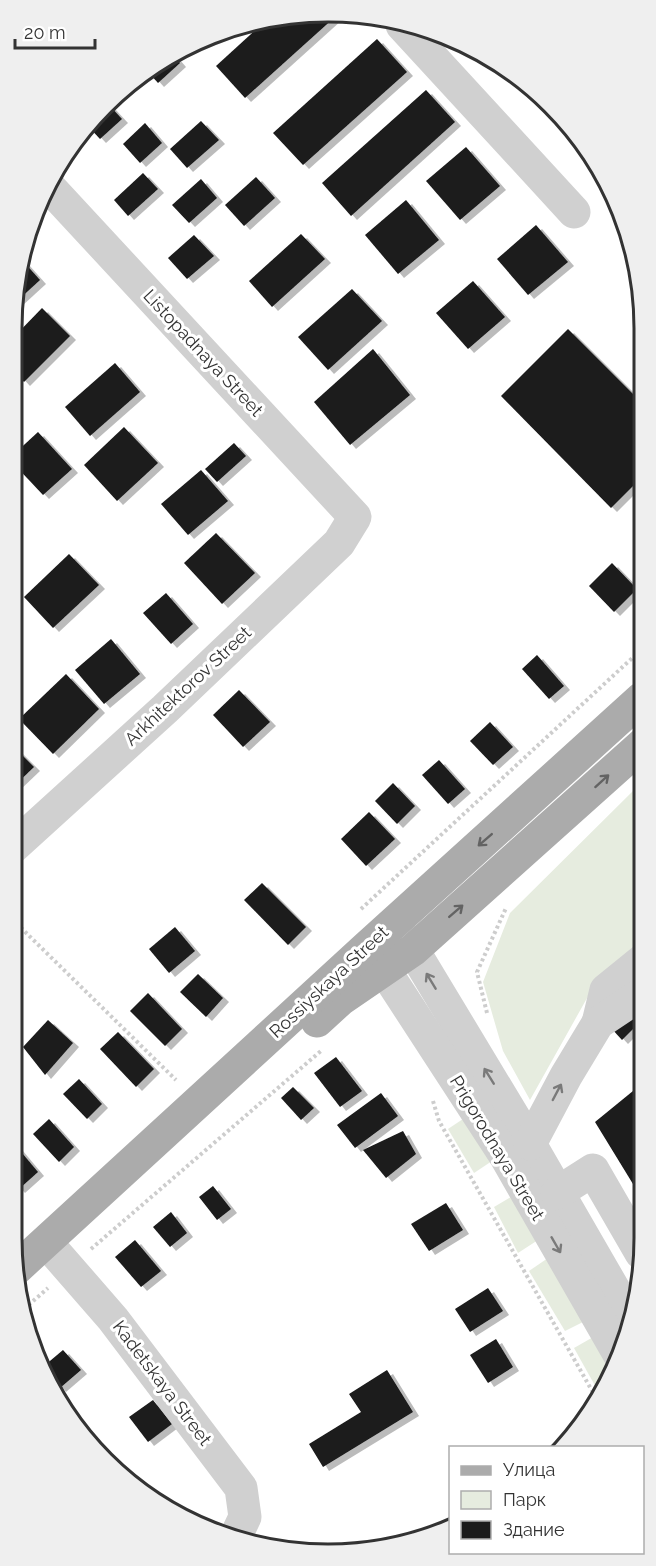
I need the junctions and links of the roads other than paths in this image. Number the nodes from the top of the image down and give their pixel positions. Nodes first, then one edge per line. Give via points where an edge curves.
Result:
1 (410, 34) edge
2 (54, 192) edge
3 (574, 212) dead end
4 (356, 517) joint
5 (634, 705) edge
6 (634, 760) edge
7 (22, 839) edge
8 (393, 923) junction
9 (412, 950) junction
10 (375, 959) junction
11 (634, 967) edge
12 (634, 999) edge
13 (598, 1023) junction
14 (530, 1144) junction
15 (557, 1193) junction
16 (634, 1241) edge
17 (58, 1256) junction
18 (24, 1267) edge
19 (26, 1287) edge
20 (625, 1309) edge
21 (614, 1345) edge
22 (239, 1530) edge

1 - 3 street
2 - 4 street, Listopadnaya Street
4 - 7 street, Arkhitektorov Street via 339,543
5 -> 8 main road, Rossiyskaya Street
9 -> 6 main road, Rossiyskaya Street
8 - 9 street, Prigorodnaya Street
8 - 10 main road, Rossiyskaya Street
9 - 10 main road, Rossiyskaya Street
14 -> 9 street, Prigorodnaya Street
10 - 17 main road, Rossiyskaya Street via 340,1000
10 -> 21 street, Prigorodnaya Street via 507,1157
11 - 13 street via 606,990
12 - 13 street
14 -> 13 street
14 - 15 street, Prigorodnaya Street
15 - 16 street via 593,1170
15 - 20 street, Prigorodnaya Street
17 - 18 main road, Rossiyskaya Street
17 - 19 main road, Rossiyskaya Street
17 - 22 street, Kadetskaya Street via 113,1319 241,1488 246,1517

